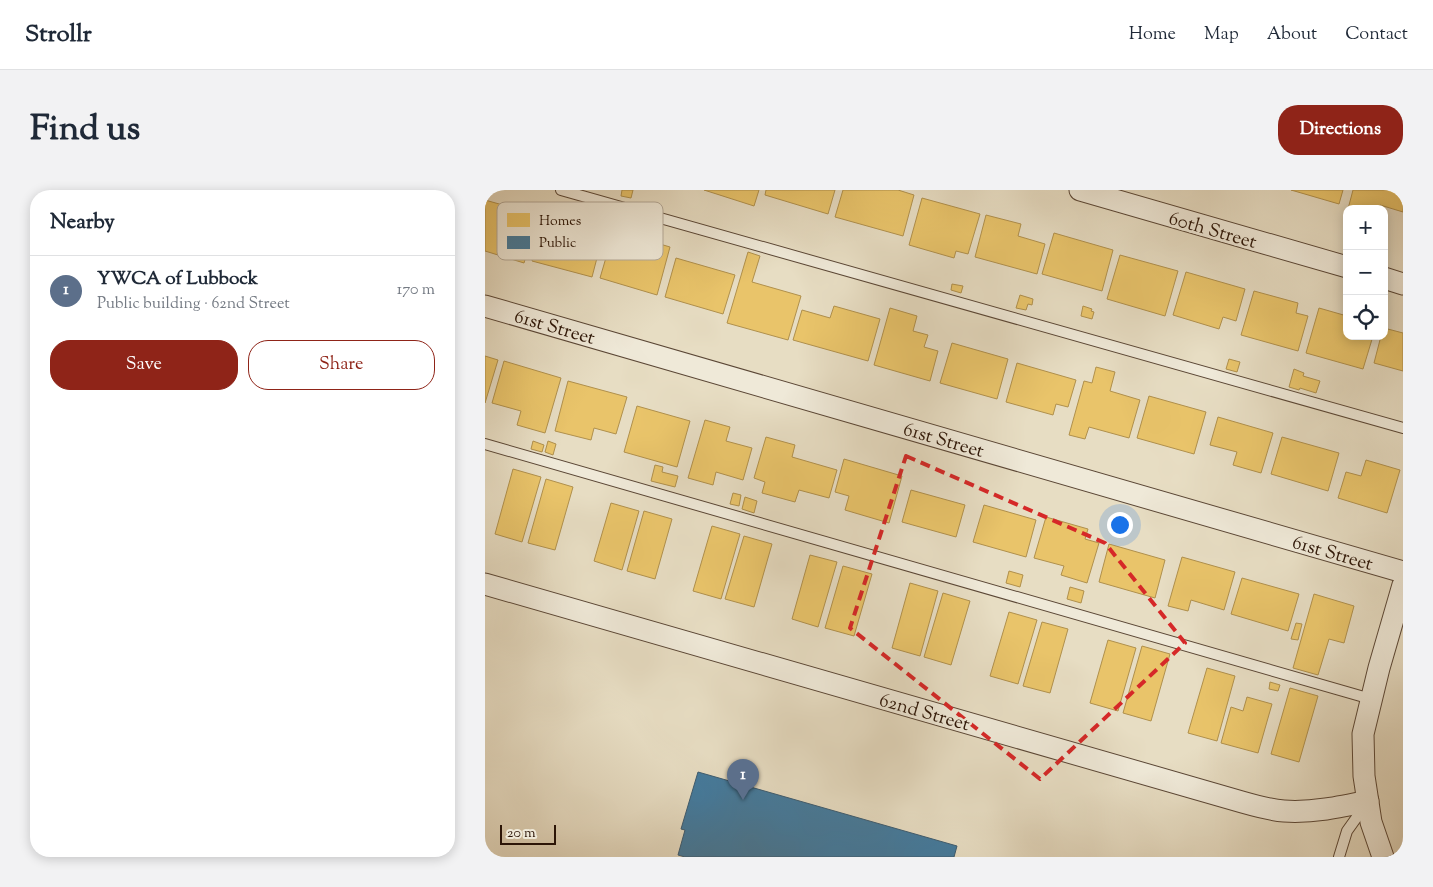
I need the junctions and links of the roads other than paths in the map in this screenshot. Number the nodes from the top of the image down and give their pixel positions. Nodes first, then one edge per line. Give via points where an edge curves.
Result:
1 (561, 190) edge
2 (1080, 190) edge
3 (603, 202) edge
4 (663, 219) edge
5 (1343, 266) edge
6 (1388, 279) edge
7 (1403, 284) edge
8 (485, 306) edge
9 (1403, 428) edge
10 (485, 444) edge
11 (1403, 572) edge
12 (485, 584) edge
13 (1403, 584) edge
14 (1371, 699) junction
15 (1368, 801) junction
16 (1339, 857) edge
17 (1383, 857) edge

1 - 3 lane
2 - 5 street, 60th Street
4 - 9 lane
6 - 7 street
8 - 11 street, 61st Street
10 - 14 lane
12 - 15 street, 62nd Street via 1242,802 1299,811
13 - 14 street
14 - 15 street via 1363,734
15 - 16 lane via 1347,831
15 - 17 street via 1371,822

